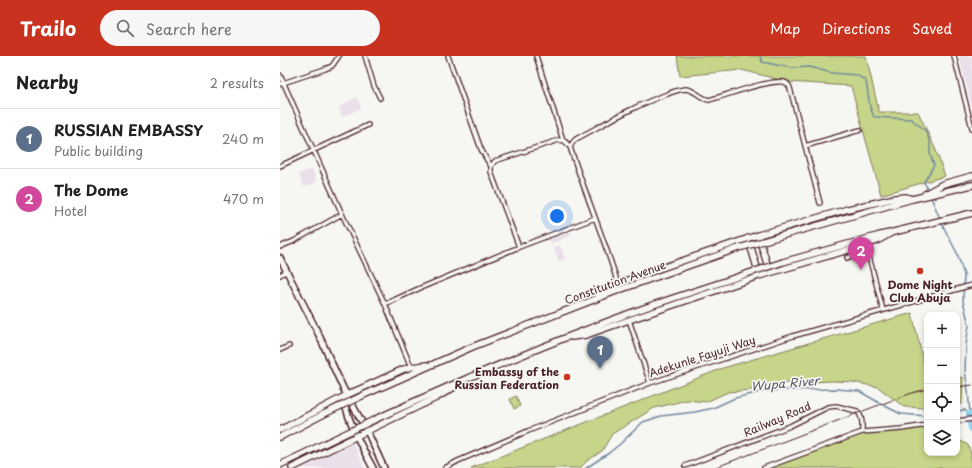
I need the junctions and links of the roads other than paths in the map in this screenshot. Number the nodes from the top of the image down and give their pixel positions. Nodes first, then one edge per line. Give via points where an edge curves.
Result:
1 (339, 56) edge
2 (365, 56) edge
3 (448, 56) edge
4 (536, 56) edge
5 (954, 56) edge
6 (280, 75) edge
7 (282, 84) edge
8 (380, 98) dead end
9 (368, 125) dead end
10 (972, 128) edge
11 (860, 130) dead end
12 (563, 140) junction
13 (805, 146) junction
14 (570, 147) junction
15 (314, 151) junction
16 (280, 166) edge
17 (491, 166) junction
18 (972, 176) edge
19 (972, 185) edge
20 (915, 198) junction
21 (820, 203) dead end
22 (972, 213) edge
23 (342, 214) junction
24 (595, 218) junction
25 (890, 233) junction
26 (758, 235) junction
27 (748, 238) junction
28 (280, 247) edge
29 (519, 247) junction
30 (280, 258) edge
31 (847, 258) dead end
32 (287, 271) junction
33 (769, 273) junction
34 (280, 274) edge
35 (759, 276) junction
36 (618, 284) junction
37 (972, 285) edge
38 (385, 304) junction
39 (570, 309) junction
40 (883, 310) junction
41 (629, 320) junction
42 (564, 338) junction
43 (289, 346) dead end
44 (280, 350) edge
45 (433, 364) junction
46 (411, 367) junction
47 (470, 377) junction
48 (650, 383) junction
49 (345, 396) junction
50 (972, 419) edge
51 (960, 421) edge
52 (924, 425) edge
53 (280, 430) edge
54 (367, 431) junction
55 (862, 432) junction
56 (356, 436) junction
57 (280, 437) edge
58 (280, 465) edge
59 (685, 466) dead end
60 (292, 468) edge
61 (373, 468) edge
62 (384, 468) edge
63 (445, 468) edge
64 (764, 468) edge

1 - 7 street via 332,66
2 - 8 street
3 - 17 street via 481,149
4 - 12 street
5 - 10 street
6 - 7 street
7 - 15 street
9 - 15 street
11 - 13 street
12 - 14 street
12 - 17 street via 495,161
13 - 14 street via 790,88 783,82 764,84 708,100 688,90 673,92 650,100 576,138
13 - 21 street
14 - 24 street
15 - 16 street
15 - 23 street
17 - 29 street
18 - 20 main road via 943,184
19 - 20 main road, Constitution Avenue
20 - 26 main road via 895,198 848,209
20 - 39 main road, Constitution Avenue, bridge via 736,249
22 - 25 main road
23 - 28 street
23 - 38 street
24 - 29 street
24 - 36 street
25 - 33 main road via 869,244
25 - 42 main road, bridge via 782,262
26 - 27 main road
26 - 33 main road
27 - 35 main road
27 - 36 main road
29 - 38 street
30 - 32 street
31 - 40 street via 868,253
32 - 34 street
32 - 49 street via 318,333
33 - 35 main road
35 - 41 main road
36 - 39 main road
37 - 40 street, Adekunle Fayuji Way
38 - 46 street
39 - 45 main road, Constitution Avenue
40 - 48 street, Adekunle Fayuji Way via 793,336
41 - 42 main road via 586,335
41 - 48 street
42 - 47 main road
43 - 44 street
45 - 46 main road
45 - 57 main road, Constitution Avenue, bridge
46 - 49 main road
47 - 54 main road via 436,398
47 - 58 main road, bridge
48 - 63 street, Adekunle Fayuji Way via 528,431
49 - 53 main road
49 - 54 street
49 - 56 street via 346,409
50 - 51 street
52 - 55 street
54 - 56 main road
54 - 62 street
55 - 59 street, Railway Road via 861,416 857,411 833,406 790,426
55 - 64 street
56 - 60 main road
56 - 61 street

